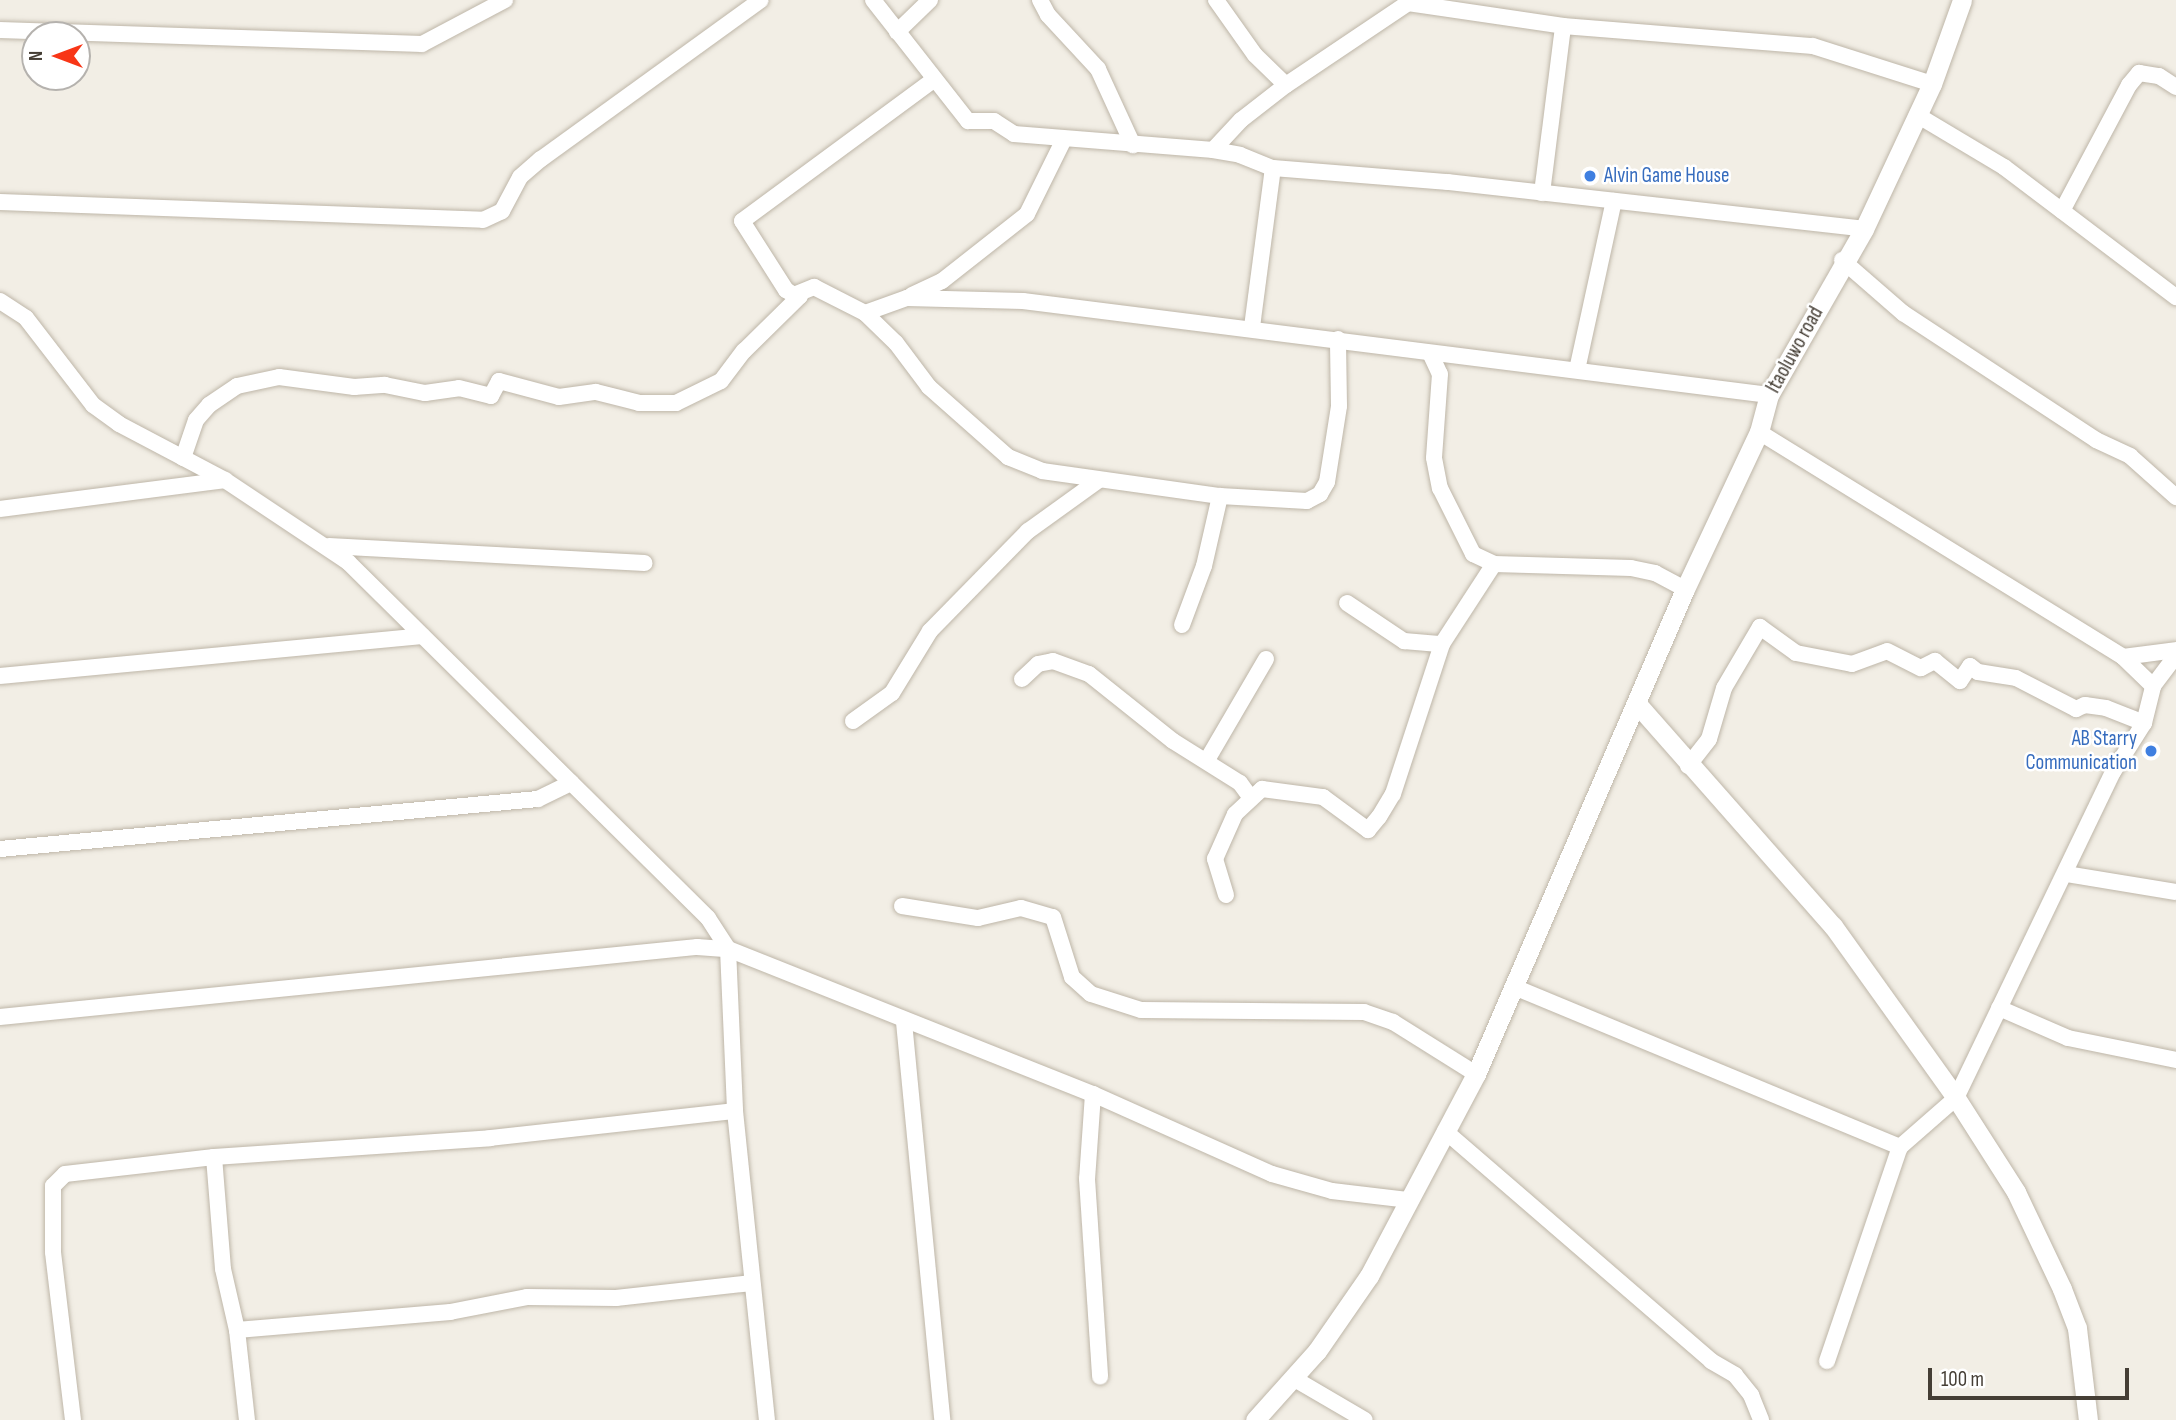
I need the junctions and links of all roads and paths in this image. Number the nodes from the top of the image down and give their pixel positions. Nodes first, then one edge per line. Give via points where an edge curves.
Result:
1 (505, 0) edge
2 (761, 0) edge
3 (873, 0) edge
4 (930, 0) edge
5 (1040, 0) edge
6 (1216, 0) edge
7 (1962, 0) edge
8 (1406, 2) edge
9 (1563, 26) junction
10 (0, 30) edge
11 (897, 32) junction
12 (932, 80) junction
13 (1932, 84) junction
14 (1286, 85) junction
15 (2176, 87) edge
16 (1917, 115) junction
17 (1063, 139) junction
18 (1133, 145) junction
19 (1213, 150) junction
20 (1273, 168) junction
21 (1542, 193) junction
22 (1614, 201) junction
23 (0, 202) edge
24 (2062, 211) junction
25 (1864, 229) junction
26 (1842, 260) junction
27 (794, 295) junction
28 (2176, 297) edge
29 (907, 298) junction
30 (0, 301) edge
31 (865, 313) junction
32 (1252, 327) junction
33 (1338, 340) junction
34 (1431, 355) junction
35 (1577, 370) junction
36 (1769, 395) junction
37 (1759, 432) junction
38 (183, 458) junction
39 (225, 480) junction
40 (1099, 480) junction
41 (1220, 496) junction
42 (2176, 497) edge
43 (0, 509) edge
44 (326, 545) junction
45 (645, 563) dead end
46 (1493, 564) junction
47 (1685, 589) junction
48 (1347, 603) dead end
49 (1182, 625) dead end
50 (422, 636) junction
51 (1442, 645) junction
52 (2176, 653) edge
53 (2123, 657) junction
54 (1266, 659) dead end
55 (0, 676) edge
56 (1022, 679) dead end
57 (2152, 686) junction
58 (1638, 705) junction
59 (853, 720) dead end
60 (2144, 723) junction
61 (1207, 760) junction
62 (1688, 766) junction
63 (570, 783) junction
64 (1251, 798) junction
65 (0, 849) edge
66 (2066, 874) junction
67 (2176, 892) edge
68 (1226, 895) dead end
69 (902, 906) dead end
70 (728, 950) junction
71 (1514, 987) junction
72 (1999, 1008) junction
73 (0, 1017) edge
74 (904, 1023) junction
75 (2176, 1060) edge
76 (1476, 1074) junction
77 (1093, 1094) junction
78 (1956, 1098) junction
79 (735, 1111) junction
80 (1445, 1131) junction
81 (1900, 1147) junction
82 (214, 1157) junction
83 (1409, 1200) junction
84 (752, 1283) junction
85 (237, 1330) junction
86 (1828, 1361) dead end
87 (1100, 1377) dead end
88 (1293, 1378) junction
89 (765, 1419) edge
90 (73, 1420) edge
91 (247, 1420) edge
92 (942, 1420) edge
93 (1255, 1420) edge
94 (1365, 1420) edge
95 (1761, 1420) edge
96 (2088, 1420) edge

1 - 10 street via 422,44
2 - 23 street via 541,159 520,177 502,211 483,220
3 - 11 street
4 - 11 street
5 - 18 street via 1048,15 1098,69
6 - 14 street via 1255,55
7 - 13 street, Itaoluwo road
8 - 9 street
8 - 14 street
9 - 13 street via 1813,46
9 - 21 street
11 - 12 street
12 - 17 street via 968,121 994,121 1014,134
12 - 27 street via 743,221 779,281
13 - 16 street, Itaoluwo road
14 - 19 street via 1241,120
15 - 24 street via 2159,76 2139,74
16 - 24 street via 2004,167
16 - 25 street, Itaoluwo road
17 - 18 street
17 - 29 street via 1027,214 942,281
18 - 19 street
19 - 20 street
20 - 21 street
20 - 32 street
21 - 22 street
22 - 25 street
22 - 35 street
24 - 28 street
25 - 26 street, Itaoluwo road
26 - 36 street, Itaoluwo road
26 - 42 street via 1903,313 2096,440 2130,456
27 - 31 street via 814,287
27 - 38 street via 800,296 720,381 676,403 639,403 596,393 559,397 499,381 491,396 459,388 425,393 385,385 354,387 279,377 237,386 209,405 196,420
29 - 31 street
29 - 32 street via 1023,301
30 - 38 street via 37,330 93,405 118,424
31 - 40 street via 896,343 929,387 1008,457 1042,471
32 - 33 street
33 - 34 street
33 - 41 street via 1339,406 1327,482 1320,494 1307,501
34 - 35 street
34 - 46 street via 1440,374 1434,458 1440,488 1473,554
35 - 36 street
36 - 37 street, Itaoluwo road
37 - 47 street, Itaoluwo road
37 - 53 street
38 - 39 street
39 - 43 street
39 - 44 street
40 - 41 street
40 - 59 street via 1028,531 930,631 892,693
41 - 49 street via 1204,566
44 - 45 street
44 - 50 street
46 - 47 street via 1631,568 1656,573
46 - 51 street
47 - 58 street, Itaoluwo road
48 - 51 street via 1404,641
50 - 55 street
50 - 63 street
51 - 64 street via 1393,794 1368,830 1323,797 1262,789
52 - 53 street
52 - 57 street
53 - 57 street
54 - 61 street
56 - 61 street via 1038,664 1053,661 1089,674 1137,715
57 - 60 street
58 - 62 street
58 - 71 street, Itaoluwo road
60 - 62 street via 2106,708 2085,705 2076,709 2016,678 1970,666 1960,681 1935,661 1921,668 1887,651 1852,664 1796,653 1760,627 1724,688 1709,739
60 - 66 street via 2113,772
61 - 64 street via 1240,783
62 - 78 street via 1833,926
63 - 65 street via 538,799
63 - 70 street via 708,918
64 - 68 street via 1235,814 1215,859
66 - 67 street
66 - 72 street
69 - 76 street via 978,918 1021,908 1053,917 1072,977 1091,994 1141,1010 1363,1012 1393,1022
70 - 73 street via 697,947
70 - 74 street
70 - 79 street
71 - 76 street, Itaoluwo road
71 - 81 street
72 - 75 street via 2067,1038
72 - 78 street
74 - 77 street
74 - 92 street
76 - 80 street, Itaoluwo road
77 - 83 street via 1272,1174 1332,1191
77 - 87 street via 1087,1179
78 - 81 street
78 - 96 street via 2016,1192 2058,1277 2077,1328
79 - 82 street via 490,1138
79 - 84 street
80 - 83 street, Itaoluwo road
80 - 95 street via 1711,1361 1735,1375 1751,1395
81 - 86 street
82 - 85 street via 223,1269
82 - 90 street via 65,1174 55,1181 53,1252
83 - 88 street, Itaoluwo road via 1369,1276
84 - 85 street via 616,1297 527,1297 450,1312
84 - 89 street
85 - 91 street
88 - 93 street, Itaoluwo road
88 - 94 street

